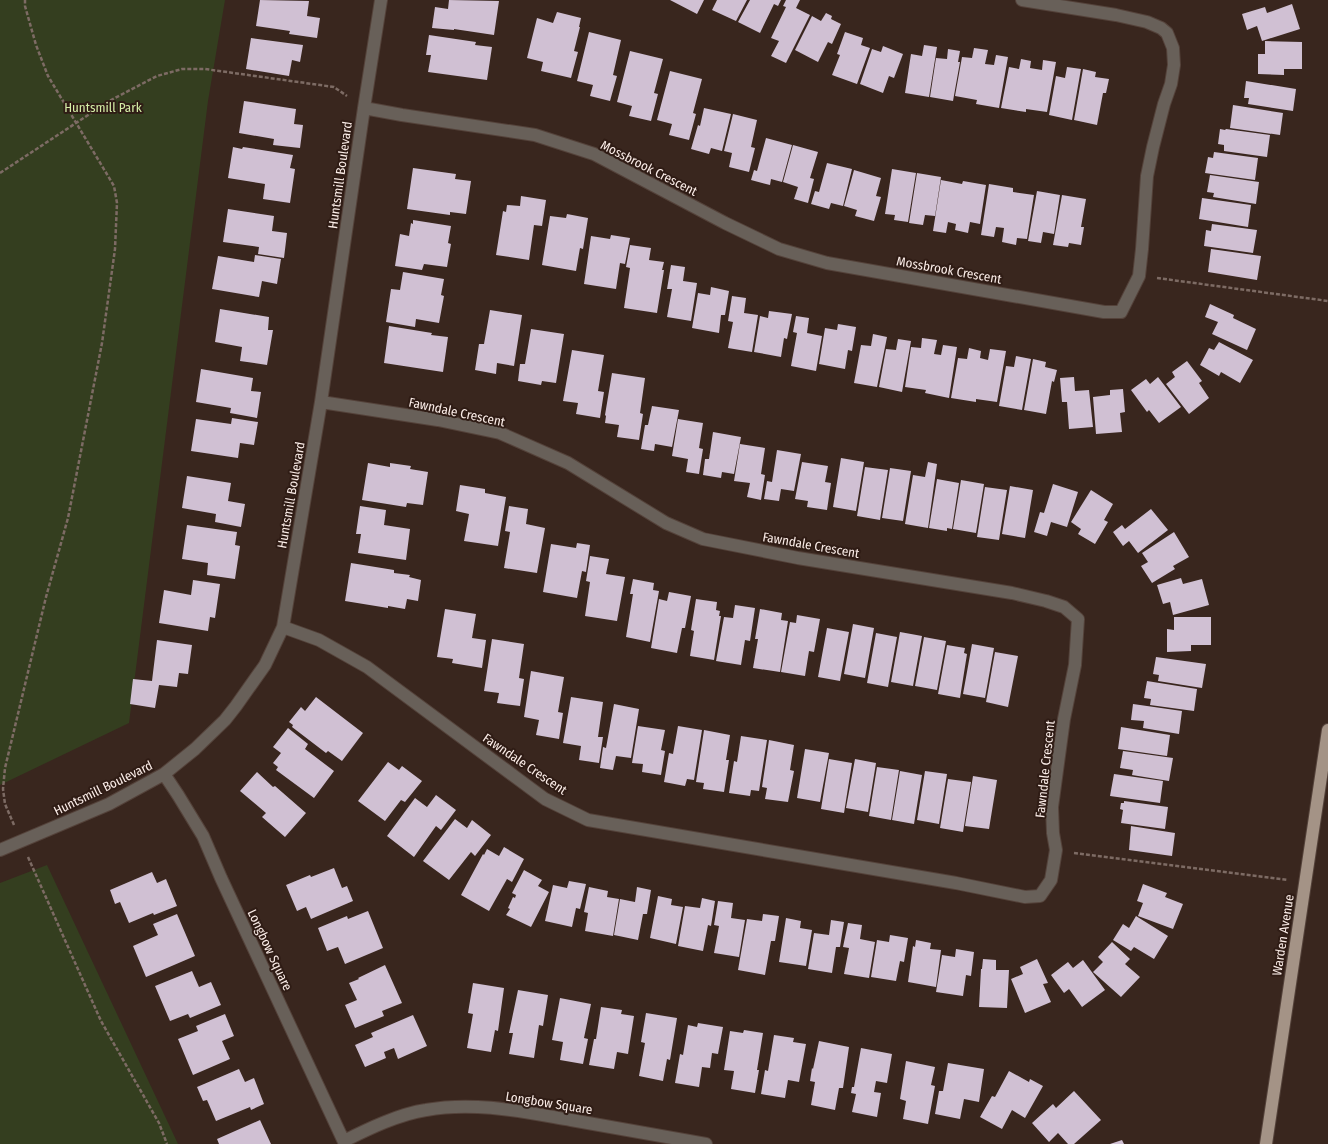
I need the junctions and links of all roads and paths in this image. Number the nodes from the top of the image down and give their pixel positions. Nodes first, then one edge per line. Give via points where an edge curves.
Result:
1 (25, 0) edge
2 (381, 0) edge
3 (1022, 0) edge
4 (364, 108) junction
5 (76, 124) junction
6 (0, 173) edge
7 (1139, 276) junction
8 (1328, 301) edge
9 (321, 402) junction
10 (283, 627) junction
11 (1328, 730) edge
12 (164, 774) junction
13 (21, 841) junction
14 (0, 850) edge
15 (1056, 850) junction
16 (1306, 882) junction
17 (344, 1142) edge
18 (167, 1144) edge
19 (706, 1144) edge
20 (1266, 1144) edge

1 - 5 path via 36,45 48,76
2 - 4 street, Huntsmill Boulevard
3 - 7 street, Mossbrook Crescent via 1147,22 1167,33 1174,65 1147,176
4 - 5 path via 334,87 200,68 182,69 158,76 111,100
4 - 7 street, Mossbrook Crescent via 535,135 594,154 779,249 827,263 1104,312 1121,312
4 - 9 street, Huntsmill Boulevard
5 - 6 path
5 - 13 path via 114,186 117,203 114,249 102,344 68,518 46,597 5,768 5,804
7 - 8 path
9 - 10 street, Huntsmill Boulevard
9 - 15 street, Fawndale Crescent via 438,420 500,434 568,462 666,523 703,539 798,558 1012,594 1064,607 1078,619 1078,630 1052,807
10 - 12 street, Huntsmill Boulevard via 265,665 225,720
10 - 15 street, Fawndale Crescent via 319,640 367,667 518,780 588,820 1025,897 1040,896 1051,880
11 - 16 main road, Warden Avenue
12 - 13 street, Huntsmill Boulevard via 109,804
12 - 17 street, Longbow Square via 203,836
13 - 14 street, Huntsmill Boulevard
13 - 18 path via 101,1021 159,1123
15 - 16 path
16 - 20 main road, Warden Avenue
17 - 19 street, Longbow Square via 369,1129 412,1114 465,1106 508,1109

